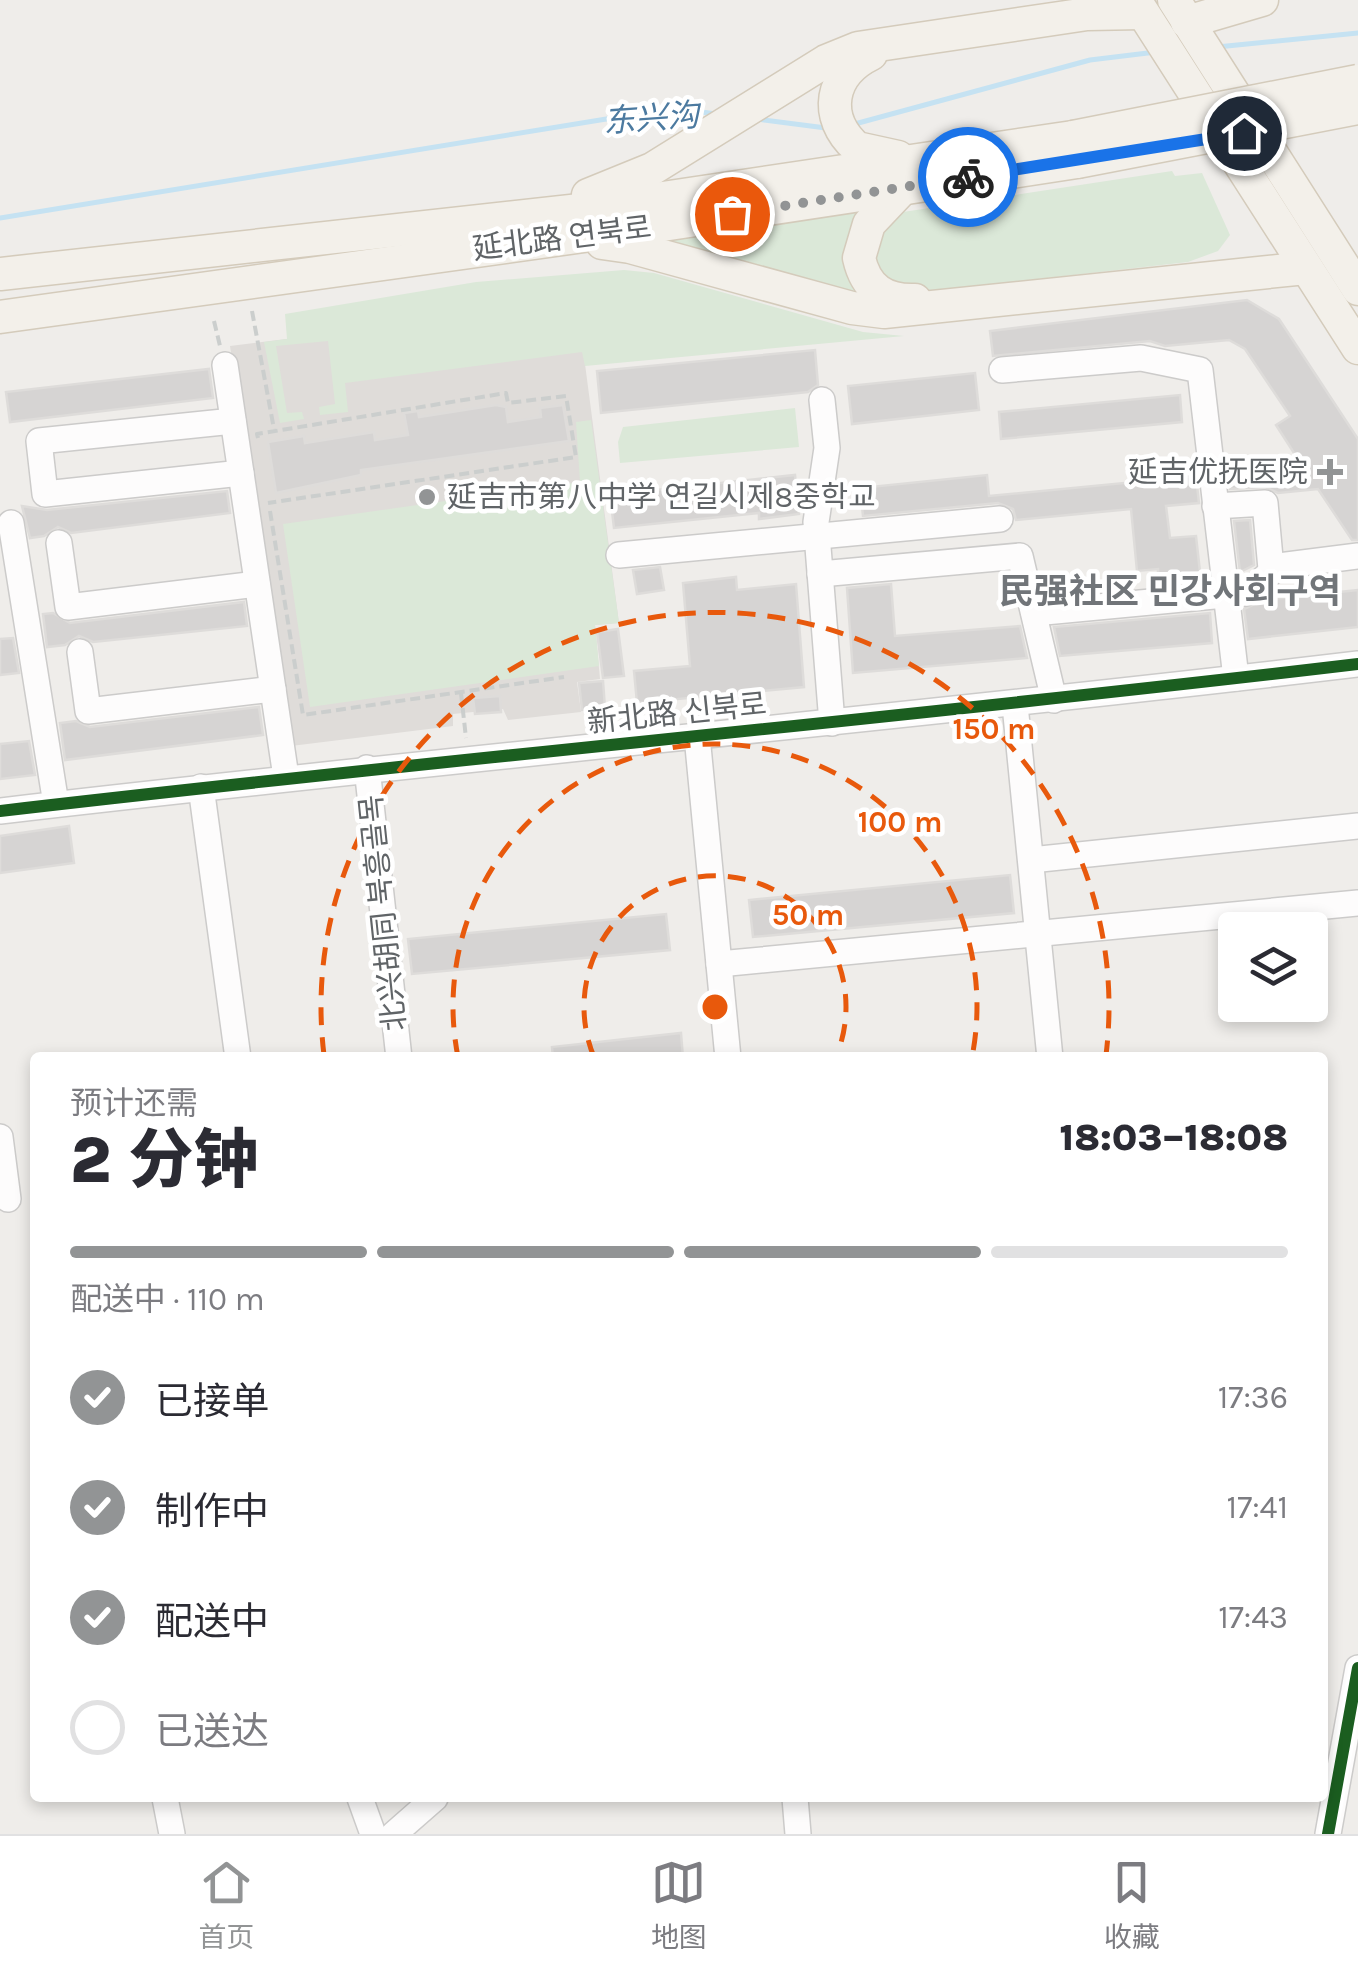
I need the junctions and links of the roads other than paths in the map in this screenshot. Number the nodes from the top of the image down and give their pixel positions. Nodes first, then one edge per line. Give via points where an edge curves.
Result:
1 (1262, 0) edge
2 (1185, 11) edge
3 (1143, 14) edge
4 (1358, 81) edge
5 (1358, 108) edge
6 (1075, 150) junction
7 (942, 157) junction
8 (905, 186) junction
9 (552, 224) junction
10 (1304, 265) junction
11 (1353, 269) edge
12 (0, 274) edge
13 (0, 317) edge
14 (1358, 348) edge
15 (224, 365) dead end
16 (1002, 370) dead end
17 (822, 400) dead end
18 (233, 421) junction
19 (240, 473) junction
20 (1216, 506) junction
21 (1000, 520) dead end
22 (11, 523) dead end
23 (59, 543) dead end
24 (620, 555) dead end
25 (819, 555) junction
26 (1358, 556) edge
27 (1271, 569) junction
28 (257, 584) junction
29 (1226, 595) junction
30 (1034, 613) junction
31 (80, 652) dead end
32 (1358, 664) edge
33 (1236, 678) junction
34 (272, 689) junction
35 (1054, 700) junction
36 (1015, 705) junction
37 (832, 723) junction
38 (697, 736) junction
39 (366, 768) junction
40 (286, 777) junction
41 (201, 787) junction
42 (56, 804) junction
43 (0, 811) edge
44 (1358, 826) edge
45 (1031, 860) junction
46 (1358, 903) edge
47 (1038, 937) junction
48 (719, 964) junction
49 (237, 1052) edge
50 (398, 1052) edge
51 (727, 1052) edge
52 (1049, 1052) edge
53 (0, 1137) edge
54 (8, 1199) dead end
55 (1358, 1668) edge
56 (1354, 1736) edge
57 (166, 1802) edge
58 (361, 1802) edge
59 (430, 1802) edge
60 (795, 1802) edge
61 (172, 1834) edge
62 (373, 1834) edge
63 (394, 1834) edge
64 (798, 1834) edge
65 (1328, 1834) edge

1 - 2 main road
2 - 3 street
2 - 11 main road via 1213,64
3 - 7 main road via 871,54 850,66 837,86 837,121 857,148 888,157
3 - 9 main road via 1088,14 858,48
3 - 10 main road
4 - 6 main road, 延北路 연북로, bridge
5 - 6 main road, 延北路 연북로, bridge
6 - 7 main road, 延北路 연북로
6 - 8 main road, 延北路 연북로
7 - 9 main road, 延北路 연북로 via 588,209
8 - 9 main road, 延北路 연북로 via 664,225
8 - 10 main road via 869,224 859,250 867,280 887,297 929,300
9 - 10 main road via 884,312
9 - 12 main road, 延北路 연북로
9 - 13 main road, 延北路 연북로
10 - 14 main road
15 - 18 street
16 - 20 street via 1149,358 1200,370
17 - 25 street via 827,448
18 - 19 street
18 - 19 street via 39,441 46,494
19 - 28 street
20 - 27 street via 1265,503
20 - 29 street
21 - 25 street
22 - 42 street
23 - 28 street via 68,607
24 - 25 street
25 - 30 street via 1020,556
25 - 37 street
26 - 27 street
27 - 29 street via 1246,593
28 - 34 street
29 - 30 street
29 - 33 street
30 - 35 street
31 - 34 street via 88,711
32 - 33 street, 新北路 신북로
33 - 35 street, 新北路 신북로
34 - 40 street
35 - 36 street, 新北路 신북로
36 - 37 street, 新北路 신북로
36 - 45 street
37 - 38 street, 新北路 신북로
38 - 39 street, 新北路 신북로
38 - 48 street
39 - 40 street, 新北路 신북로
39 - 50 street, 北兴胡同 북흥골목
40 - 41 street, 新北路 신북로
41 - 42 street, 新北路 신북로
41 - 49 street
42 - 43 street, 新北路 신북로
44 - 45 street
45 - 47 street
46 - 47 street
47 - 48 street
47 - 52 street
48 - 51 street
53 - 54 street
55 - 56 street
56 - 65 street
57 - 61 street
58 - 62 street
59 - 63 street
60 - 64 street

